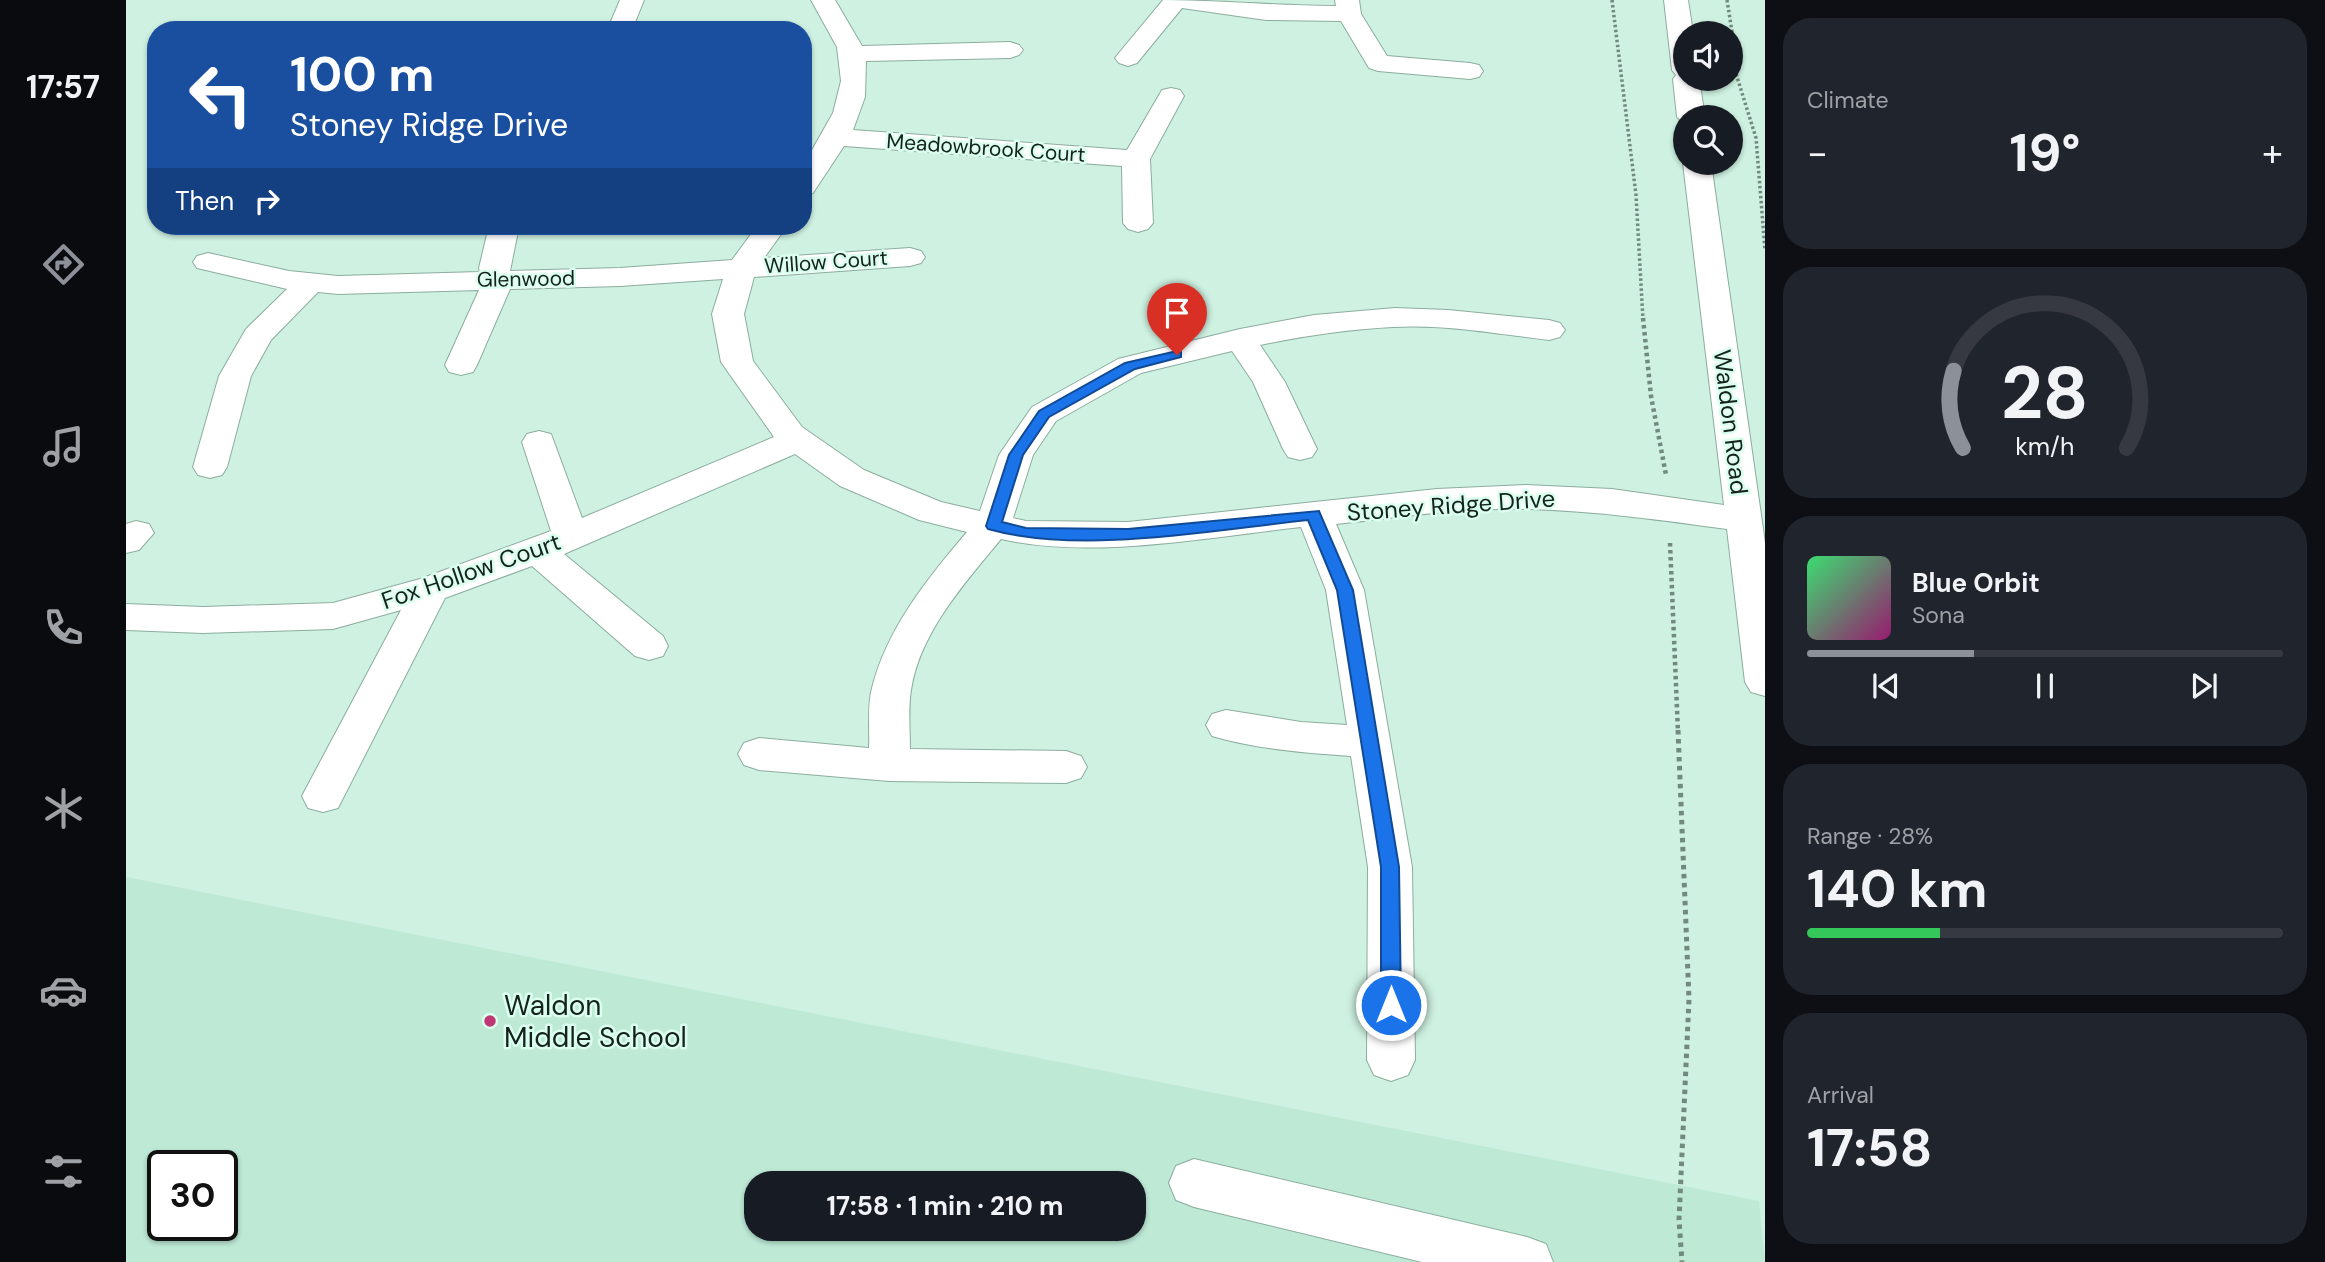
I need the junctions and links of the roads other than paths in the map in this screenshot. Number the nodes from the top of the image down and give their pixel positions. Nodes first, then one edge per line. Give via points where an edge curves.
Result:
1 (632, 0) edge
2 (823, 0) edge
3 (1175, 0) edge
4 (1676, 0) edge
5 (1348, 7) edge
6 (624, 21) edge
7 (1679, 21) edge
8 (1010, 50) dead end
9 (850, 54) junction
10 (1128, 58) dead end
11 (1470, 71) dead end
12 (1171, 96) dead end
13 (812, 140) edge
14 (834, 141) junction
15 (1136, 159) junction
16 (812, 174) edge
17 (1699, 175) edge
18 (1138, 223) dead end
19 (502, 235) edge
20 (765, 235) edge
21 (910, 257) dead end
22 (208, 262) dead end
23 (742, 267) junction
24 (499, 280) junction
25 (300, 281) junction
26 (1549, 330) dead end
27 (1240, 339) junction
28 (461, 365) dead end
29 (798, 440) junction
30 (540, 442) dead end
31 (1300, 449) dead end
32 (210, 467) dead end
33 (1314, 514) junction
34 (1744, 520) junction
35 (993, 526) junction
36 (554, 544) junction
37 (431, 589) junction
38 (126, 617) edge
39 (649, 646) dead end
40 (1765, 682) edge
41 (1226, 725) dead end
42 (1370, 742) junction
43 (759, 754) dead end
44 (889, 765) junction
45 (1066, 767) dead end
46 (323, 796) dead end
47 (1391, 1060) dead end
48 (1194, 1183) dead end
49 (1527, 1262) edge

1 - 6 street
2 - 9 street
3 - 5 street via 1266,13
3 - 10 street
4 - 7 street
5 - 11 street via 1378,63
8 - 9 street
9 - 14 street via 854,64 851,98
12 - 15 street
13 - 14 street, Meadowbrook Court
14 - 15 street, Meadowbrook Court
14 - 16 street
15 - 18 street
17 - 34 street, Waldon Road
19 - 24 street via 494,268
20 - 23 street, Stoney Ridge Drive
21 - 23 street, Willow Court
22 - 25 street, Glenwood
23 - 24 street, Glenwood
23 - 29 street, Stoney Ridge Drive via 729,314 737,362
24 - 25 street, Glenwood via 338,285
24 - 28 street
25 - 32 street via 257,336 235,376
26 - 27 street via 1395,317
27 - 31 street via 1269,382
27 - 35 street via 1130,366 1044,414 1016,455
29 - 35 street, Stoney Ridge Drive via 852,478 932,512
29 - 36 street, Fox Hollow Court
30 - 36 street
33 - 34 street, Stoney Ridge Drive via 1526,496 1583,498
33 - 35 street, Stoney Ridge Drive via 1128,534 1026,533
33 - 42 street via 1345,590
34 - 40 street, Waldon Road
35 - 44 street via 937,593 904,651 891,691
36 - 37 street, Fox Hollow Court
36 - 39 street
37 - 38 street, Fox Hollow Court via 333,616
37 - 46 street
41 - 42 street
42 - 47 street via 1390,867
43 - 44 street
44 - 45 street
48 - 49 street

